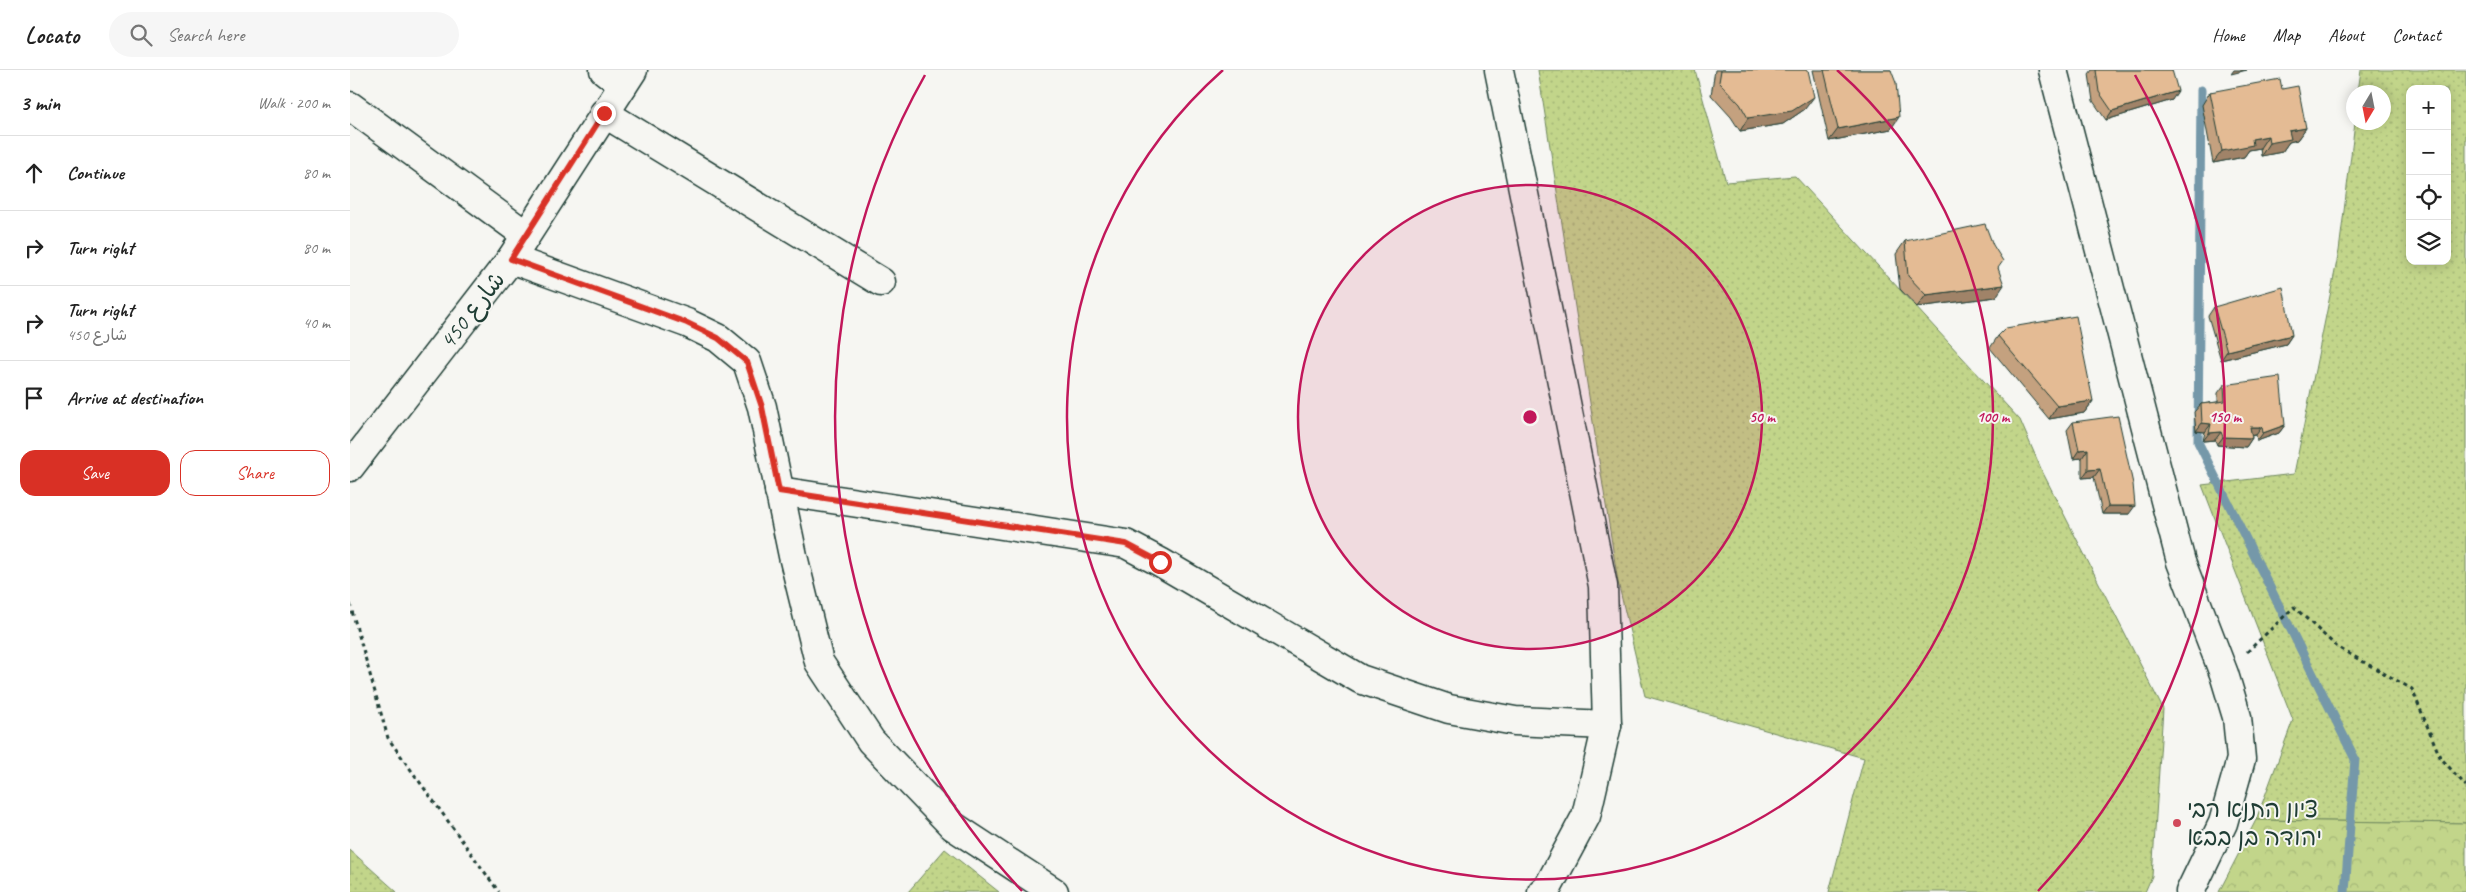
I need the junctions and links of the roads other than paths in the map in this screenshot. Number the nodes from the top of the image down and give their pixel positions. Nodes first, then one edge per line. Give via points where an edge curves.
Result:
1 (1499, 70) edge
2 (2053, 70) edge
3 (620, 75) edge
4 (350, 106) edge
5 (604, 113) junction
6 (526, 235) junction
7 (511, 259) junction
8 (881, 282) dead end
9 (350, 467) edge
10 (779, 491) junction
11 (1606, 725) junction
12 (1054, 892) edge
13 (1542, 892) edge
14 (2190, 892) edge

1 - 11 street via 1603,586
2 - 14 street via 2181,562 2237,717 2241,759 2223,823
3 - 5 street, شارع 450
4 - 6 street
5 - 6 street, شارع 450
5 - 8 street
6 - 7 street, شارع 450
7 - 9 street, شارع 450
7 - 10 street via 687,323 718,338 747,362 762,407
10 - 11 street via 1126,544 1360,679 1449,709 1515,721
10 - 12 street via 819,662 871,741 953,826
11 - 13 street via 1586,816 1548,887

